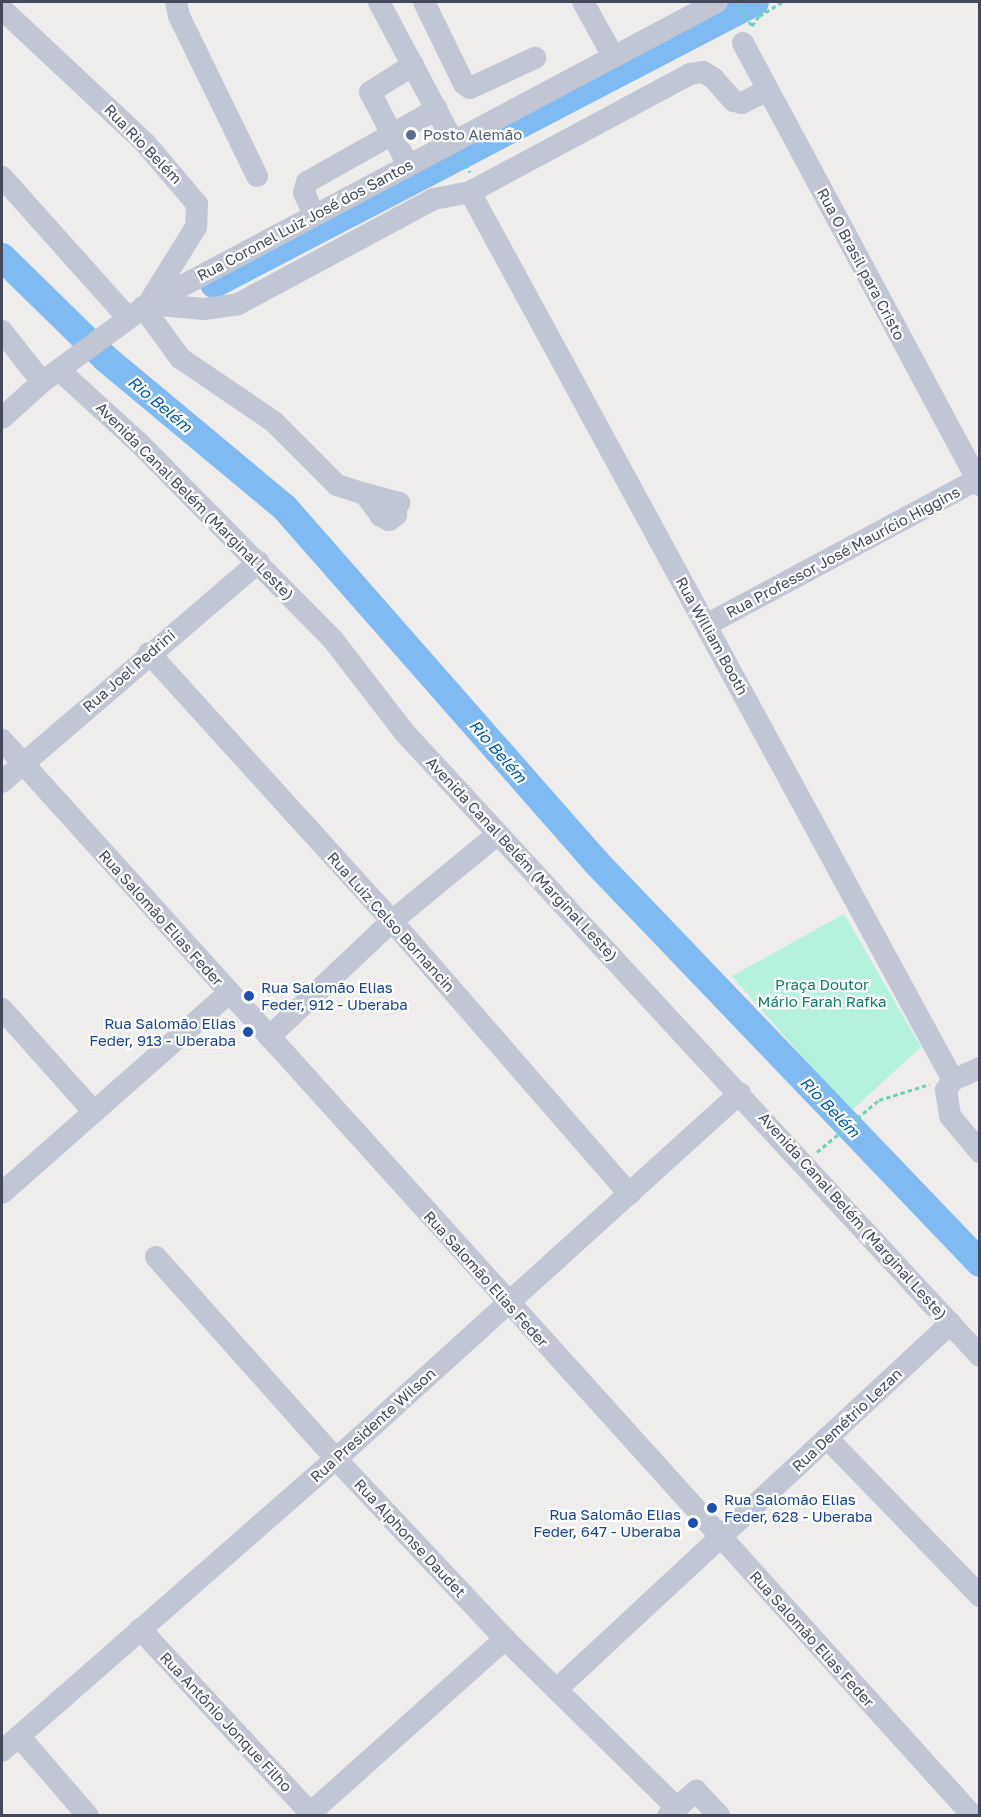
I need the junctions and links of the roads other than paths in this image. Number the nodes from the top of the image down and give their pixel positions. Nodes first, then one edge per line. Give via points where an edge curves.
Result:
1 (176, 2) edge
2 (379, 2) edge
3 (424, 2) edge
4 (583, 2) edge
5 (717, 2) edge
6 (2, 9) edge
7 (748, 34) road end
8 (613, 56) junction
9 (535, 58) dead end
10 (413, 65) junction
11 (768, 90) junction
12 (436, 109) junction
13 (391, 134) junction
14 (453, 141) junction
15 (408, 165) junction
16 (258, 176) dead end
17 (2, 177) edge
18 (470, 192) junction
19 (314, 215) junction
20 (133, 315) junction
21 (2, 331) edge
22 (50, 376) junction
23 (2, 418) edge
24 (978, 481) edge
25 (365, 494) dead end
26 (259, 562) junction
27 (706, 625) junction
28 (149, 653) junction
29 (2, 740) edge
30 (22, 763) junction
31 (2, 782) edge
32 (498, 834) junction
33 (392, 921) junction
34 (229, 993) junction
35 (2, 1008) edge
36 (269, 1037) junction
37 (980, 1068) edge
38 (953, 1080) junction
39 (740, 1093) junction
40 (94, 1112) junction
41 (980, 1152) edge
42 (2, 1193) edge
43 (629, 1194) junction
44 (156, 1257) dead end
45 (508, 1303) junction
46 (951, 1323) junction
47 (980, 1356) edge
48 (827, 1438) junction
49 (336, 1459) junction
50 (719, 1538) junction
51 (980, 1596) edge
52 (140, 1629) junction
53 (505, 1639) junction
54 (558, 1688) junction
55 (19, 1736) junction
56 (2, 1751) edge
57 (672, 1812) edge
58 (88, 1815) edge
59 (310, 1815) edge
60 (719, 1815) edge
61 (973, 1815) edge

1 - 16 street via 179,16
2 - 10 street
3 - 9 street via 464,84 470,88
4 - 8 street
5 - 8 street, Rua Coronel Luiz José dos Santos
6 - 20 street, Rua Rio Belém via 145,143 197,204 196,227
7 - 11 street, Rua O Brasil para Cristo
8 - 14 street, Rua Coronel Luiz José dos Santos
10 - 12 street
10 - 13 street via 370,92
11 - 18 street via 742,103 734,101 703,72 690,74
11 - 24 street, Rua O Brasil para Cristo
12 - 13 street
12 - 14 street
13 - 15 street
13 - 19 street via 307,182 304,193
14 - 15 street, Rua Coronel Luiz José dos Santos
15 - 19 street, Rua Coronel Luiz José dos Santos
17 - 20 street
18 - 20 street via 434,199 238,304
18 - 27 street, Rua William Booth
19 - 20 street, Rua Coronel Luiz José dos Santos
20 - 22 street
20 - 25 street via 180,358 274,422 337,485
21 - 22 street, Avenida Canal Belém (Marginal Leste)
22 - 23 street
22 - 26 street, Avenida Canal Belém (Marginal Leste)
24 - 27 street, Rua Professor José Maurício Higgins
26 - 28 street, Rua Joel Pedrini
26 - 32 street, Avenida Canal Belém (Marginal Leste) via 334,641 404,732
27 - 38 street, Rua William Booth
28 - 30 street, Rua Joel Pedrini
28 - 33 street, Rua Luiz Celso Bornancin
29 - 30 street, Rua Salomão Elias Feder
30 - 31 street, Rua Joel Pedrini
30 - 34 street, Rua Salomão Elias Feder
32 - 33 street
32 - 39 street, Avenida Canal Belém (Marginal Leste)
33 - 36 street
33 - 43 street, Rua Luiz Celso Bornancin
34 - 36 street, Rua Salomão Elias Feder
34 - 40 street
35 - 40 street
36 - 45 street, Rua Salomão Elias Feder
37 - 38 street
38 - 41 street via 946,1090 950,1116
39 - 43 street, Rua Presidente Wilson
39 - 46 street, Avenida Canal Belém (Marginal Leste)
40 - 42 street
43 - 45 street, Rua Presidente Wilson
44 - 49 street, Rua Alphonse Daudet
45 - 49 street, Rua Presidente Wilson
45 - 50 street, Rua Salomão Elias Feder
46 - 47 street, Avenida Canal Belém (Marginal Leste)
46 - 48 street, Rua Demétrio Lezan
48 - 50 street, Rua Demétrio Lezan
48 - 51 street
49 - 52 street, Rua Presidente Wilson
49 - 53 street, Rua Alphonse Daudet
50 - 54 street, Rua Demétrio Lezan
50 - 61 street, Rua Salomão Elias Feder
52 - 55 street, Rua Presidente Wilson
52 - 59 street, Rua Antônio Jonque Filho
53 - 54 street, Rua Alphonse Daudet
53 - 59 street
54 - 57 street, Rua Alphonse Daudet
55 - 56 street, Rua Presidente Wilson
55 - 58 street
57 - 60 street via 696,1791

